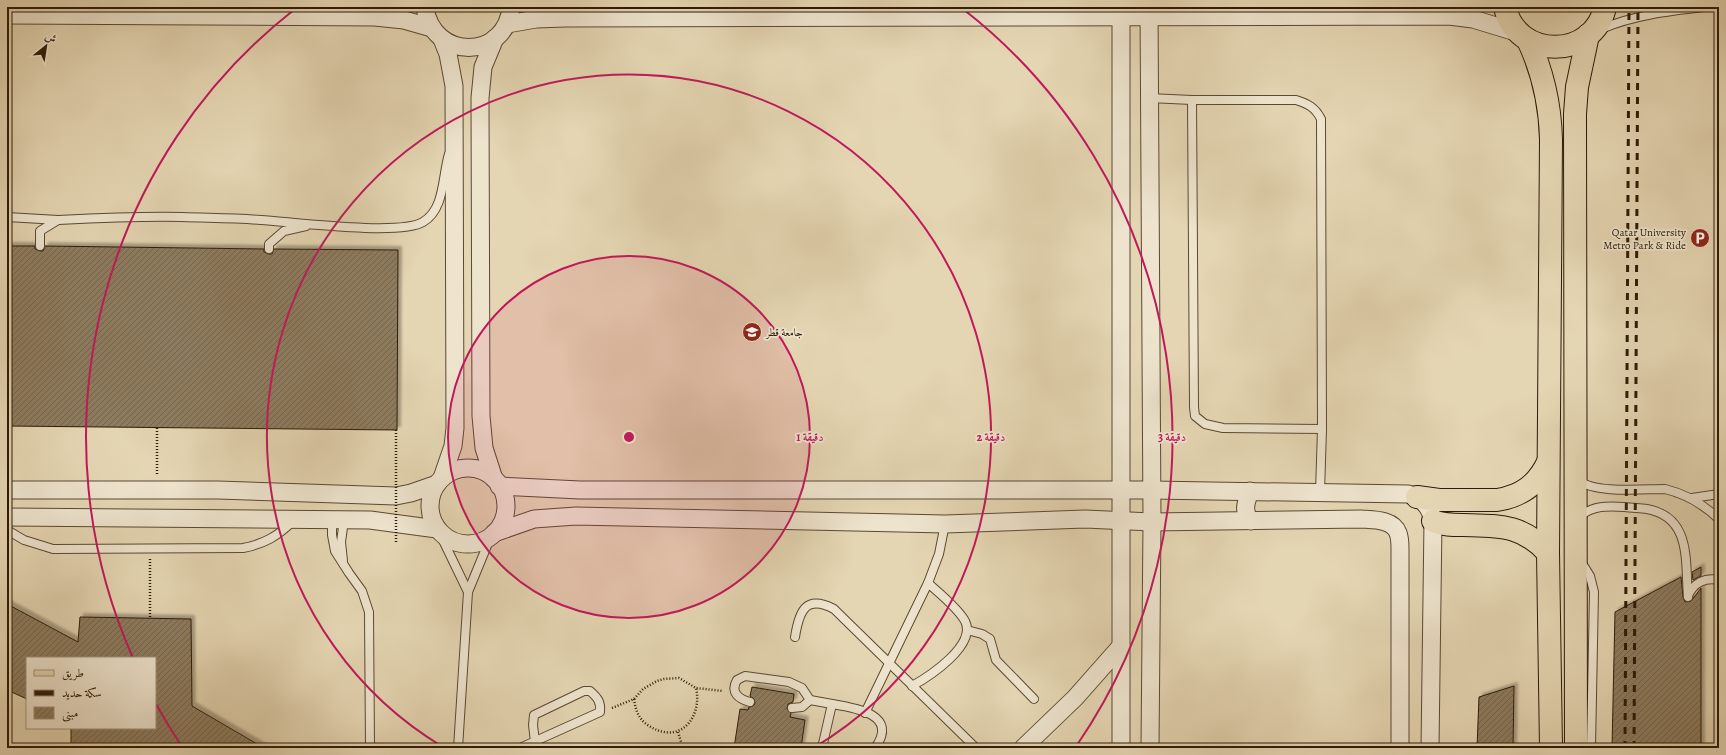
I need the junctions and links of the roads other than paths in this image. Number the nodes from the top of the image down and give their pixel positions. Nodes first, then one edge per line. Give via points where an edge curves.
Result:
1 (425, 7) edge
2 (510, 7) edge
3 (1506, 7) edge
4 (1605, 7) edge
5 (1705, 7) edge
6 (1121, 11) edge
7 (1149, 12) edge
8 (1405, 12) edge
9 (7, 15) edge
10 (507, 24) junction
11 (437, 33) junction
12 (1589, 34) junction
13 (1524, 36) junction
14 (495, 38) junction
15 (1149, 98) junction
16 (1192, 100) junction
17 (455, 140) junction
18 (7, 217) edge
19 (58, 220) junction
20 (315, 224) junction
21 (40, 246) dead end
22 (269, 249) dead end
23 (1322, 429) junction
24 (1548, 462) junction
25 (1576, 478) junction
26 (440, 481) junction
27 (497, 482) junction
28 (7, 490) edge
29 (1121, 490) junction
30 (1151, 490) junction
31 (1250, 491) junction
32 (1320, 492) junction
33 (1719, 494) edge
34 (1417, 497) junction
35 (1692, 498) junction
36 (7, 517) edge
37 (294, 519) junction
38 (1719, 519) edge
39 (338, 520) junction
40 (1576, 520) junction
41 (1121, 521) junction
42 (1433, 521) junction
43 (1152, 522) junction
44 (1251, 522) junction
45 (944, 524) junction
46 (7, 530) edge
47 (438, 530) junction
48 (493, 535) junction
49 (1548, 553) junction
50 (1576, 556) junction
51 (1719, 580) edge
52 (928, 583) junction
53 (468, 592) junction
54 (967, 630) junction
55 (795, 637) dead end
56 (1121, 646) junction
57 (889, 663) junction
58 (912, 686) junction
59 (1034, 699) dead end
60 (810, 700) junction
61 (750, 702) dead end
62 (832, 704) junction
63 (792, 708) dead end
64 (865, 712) junction
65 (535, 742) junction
66 (370, 748) edge
67 (458, 748) edge
68 (520, 748) edge
69 (822, 748) edge
70 (875, 748) edge
71 (976, 748) edge
72 (1023, 748) edge
73 (1121, 748) edge
74 (1150, 748) edge
75 (1400, 748) edge
76 (1430, 748) edge
77 (1551, 748) edge
78 (1576, 748) edge
79 (1591, 748) edge

1 - 11 street via 426,15
2 - 10 street
3 - 13 main road via 1512,23
4 - 12 main road via 1601,18
5 - 12 lane via 1657,13 1617,22
6 - 7 street
6 - 10 street via 558,18
6 - 29 street
7 - 8 street
7 - 15 street
8 - 13 street via 1461,17
9 - 11 street via 382,17 404,20
10 - 14 street
11 - 14 street via 459,47 468,48 487,44
11 - 17 street via 448,54 454,81
12 - 13 main road via 1579,41 1559,47 1538,44
12 - 25 main road via 1577,87 1575,114
13 - 24 main road via 1543,78 1551,119
14 - 27 street via 483,67 480,98 481,421 484,448
15 - 16 lane
15 - 30 street
16 - 23 lane via 1195,416 1205,424 1223,428
16 - 23 lane via 1296,100 1308,104 1317,111 1321,119
17 - 20 lane via 444,168 439,205 430,218 416,226 401,228
17 - 26 street via 455,428 452,446
18 - 19 lane
19 - 20 lane via 181,217
19 - 21 lane via 40,231
20 - 22 lane via 284,231 269,244
23 - 32 lane
24 - 34 main road via 1539,479 1525,491 1507,499 1439,500
24 - 49 main road
25 - 35 lane via 1583,484 1599,488 1665,489
25 - 40 main road
26 - 27 street via 449,473 465,468 480,471
26 - 28 street via 411,493 396,496 218,490
26 - 47 street via 433,491 430,506 430,514
27 - 29 street via 580,490
27 - 48 street via 503,492 506,507 503,521
29 - 30 street
29 - 41 street
30 - 31 street
30 - 43 street
31 - 32 street
31 - 44 street via 1245,511
32 - 34 street via 1408,494
33 - 35 lane
34 - 42 street via 1428,507
35 - 38 lane
36 - 37 street
37 - 39 street
37 - 46 lane via 273,538 243,548 53,549 24,540
39 - 47 street via 387,522
39 - 66 lane via 333,543 343,564 362,591 369,612
40 - 50 main road
40 - 51 lane via 1599,506 1658,512 1679,528 1684,539 1688,597 1690,591 1700,582
41 - 43 street
41 - 45 street via 1085,519
41 - 56 street
42 - 49 main road via 1443,524 1512,528 1532,537
42 - 76 street
43 - 44 street
43 - 74 street
44 - 75 street via 1372,520 1382,521 1394,527 1398,534 1400,549
45 - 48 street via 576,516 534,519
45 - 52 lane via 939,554
47 - 48 street via 453,541 468,544 484,541
47 - 53 lane
48 - 53 lane
49 - 77 main road
50 - 78 main road
50 - 79 lane via 1586,568 1594,592
52 - 54 lane via 961,615
52 - 57 lane
53 - 67 lane
54 - 58 lane via 964,641 944,664
54 - 59 lane via 990,639 996,660
55 - 57 lane via 799,617 804,609 814,604 825,605 838,612
56 - 72 street via 1075,698
56 - 73 street
57 - 58 lane
57 - 64 lane
58 - 71 lane
60 - 61 lane via 796,684 745,676 737,680 734,688 740,699
60 - 62 lane
60 - 63 lane via 802,707
62 - 64 lane
62 - 69 lane
64 - 70 lane via 876,717 882,725 883,735
65 - 65 lane via 600,712 601,704 596,696 590,691 584,691 534,715
65 - 68 lane

